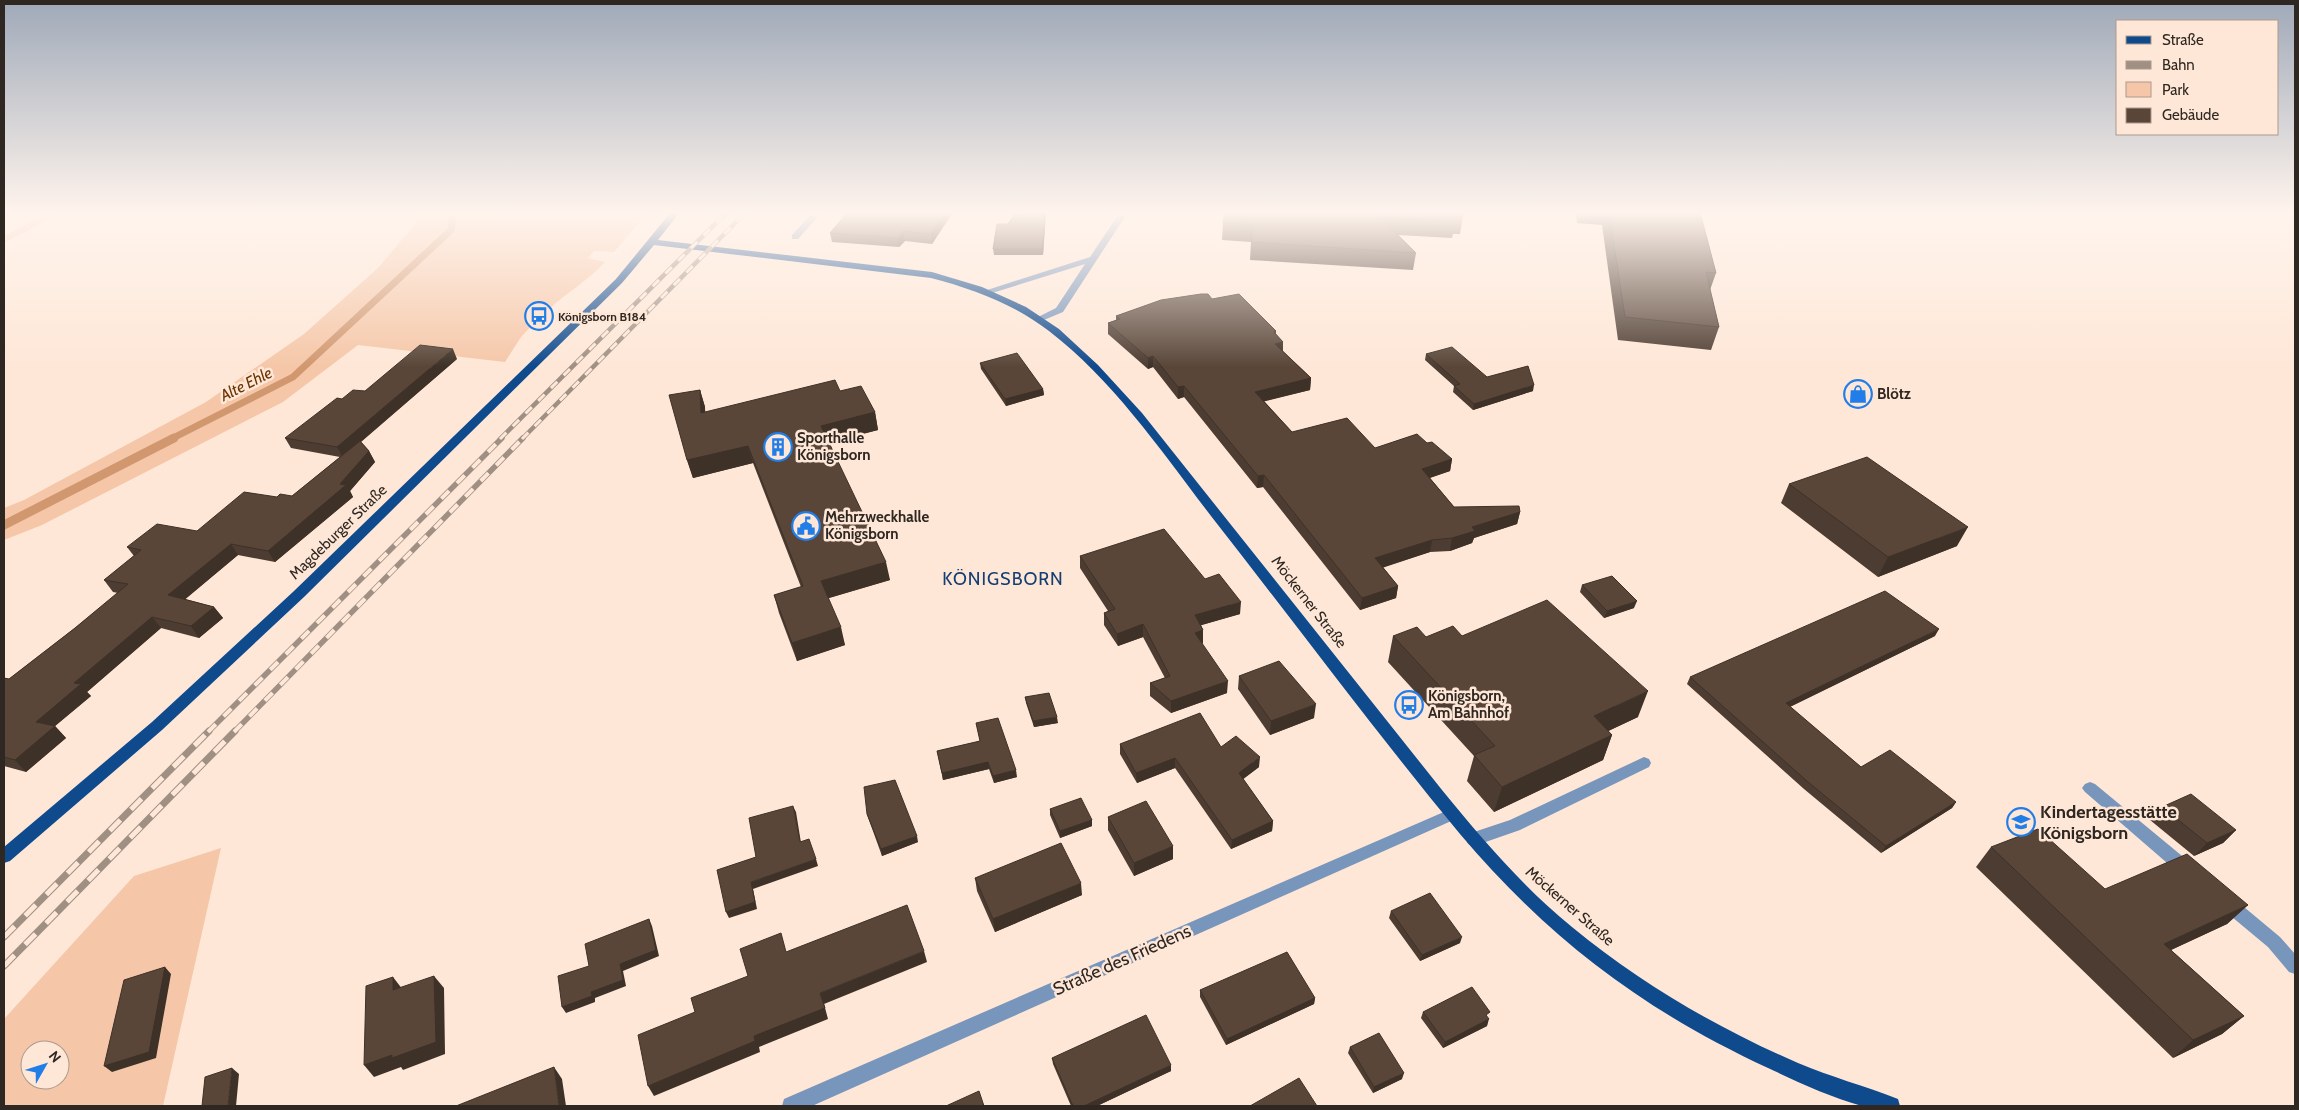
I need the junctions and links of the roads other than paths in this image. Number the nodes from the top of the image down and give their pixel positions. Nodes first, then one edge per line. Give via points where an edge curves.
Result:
1 (633, 264) edge
2 (844, 264) edge
3 (1077, 264) edge
4 (1090, 264) edge
5 (986, 292) junction
6 (1039, 319) junction
7 (1644, 763) dead end
8 (2090, 788) dead end
9 (1453, 814) junction
10 (1474, 839) junction
11 (4, 856) edge
12 (2200, 880) edge
13 (2215, 893) edge
14 (2295, 966) edge
15 (791, 1106) edge
16 (1891, 1106) edge

1 - 11 main road, Magdeburger Straße via 299,594 157,726
2 - 5 main road, Möckerner Straße via 916,272
3 - 5 street
4 - 6 street via 1060,310
5 - 6 main road, Möckerner Straße
6 - 9 main road, Möckerner Straße via 1082,355 1139,415
7 - 10 street via 1515,824
8 - 12 street
9 - 10 main road, Möckerner Straße
9 - 15 street, Straße des Friedens
10 - 16 main road, Möckerner Straße via 1527,897 1572,937 1658,998 1754,1052
13 - 14 street via 2274,942

